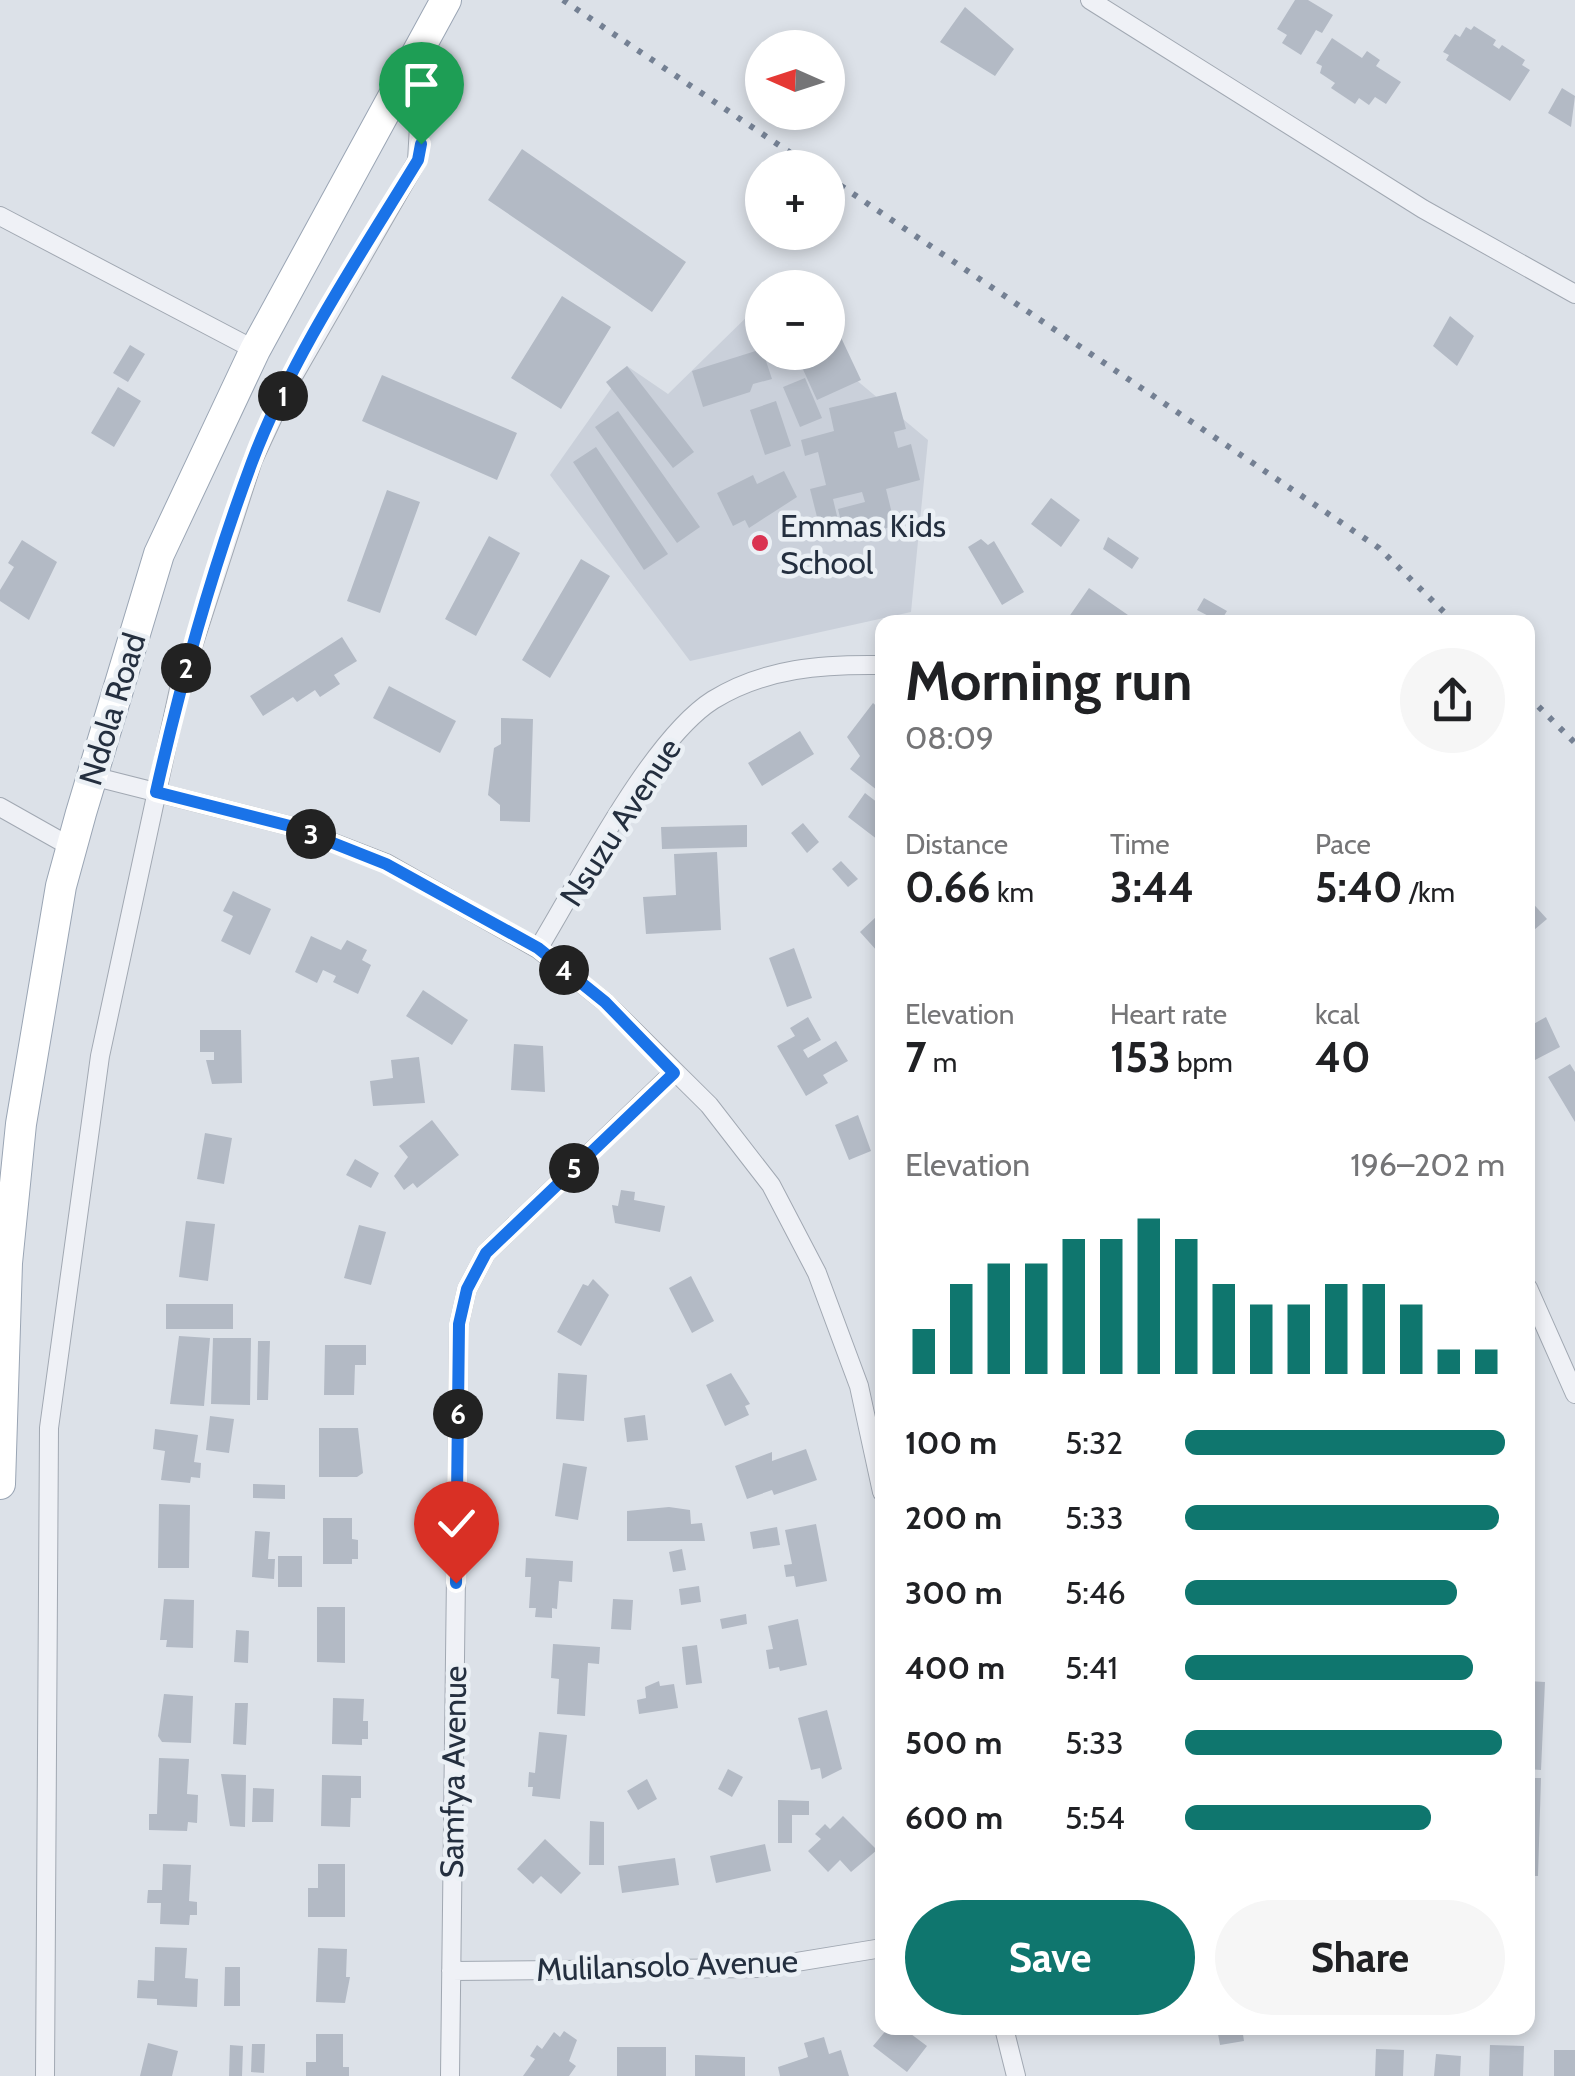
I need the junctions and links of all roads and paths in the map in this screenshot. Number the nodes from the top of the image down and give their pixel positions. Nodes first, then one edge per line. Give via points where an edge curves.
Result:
1 (446, 0) edge
2 (1090, 0) edge
3 (398, 82) junction
4 (0, 216) edge
5 (1575, 294) edge
6 (255, 350) junction
7 (875, 665) edge
8 (92, 776) junction
9 (156, 792) junction
10 (0, 806) edge
11 (71, 847) junction
12 (538, 948) junction
13 (674, 1073) junction
14 (1535, 1304) edge
15 (1, 1380) edge
16 (1575, 1394) edge
17 (875, 1460) edge
18 (0, 1484) edge
19 (875, 1949) edge
20 (451, 1971) junction
21 (1006, 2035) edge
22 (45, 2076) edge
23 (450, 2076) edge
24 (1016, 2076) edge

1 - 3 main road, Ndola Road
2 - 5 street via 1423,208
3 - 6 main road, Ndola Road
3 - 9 street via 419,126 418,160 331,307 253,460 179,689
4 - 6 street
6 - 8 main road, Ndola Road via 159,554
7 - 12 street, Nsuzu Avenue via 785,672 710,702 641,782
8 - 9 street
8 - 11 main road, Ndola Road
9 - 12 street via 290,826 386,864
9 - 22 street via 100,1056 49,1428
10 - 11 street
11 - 15 main road, Ndola Road via 22,1124
12 - 13 street via 605,1002
13 - 17 street via 770,1184 817,1273 859,1386
13 - 20 street, Samfya Avenue via 486,1253 467,1289 459,1324
14 - 16 street
15 - 18 main road, Ndola Road
19 - 20 street, Mulilansolo Avenue via 760,1968
20 - 23 street, Samfya Avenue
21 - 24 street

